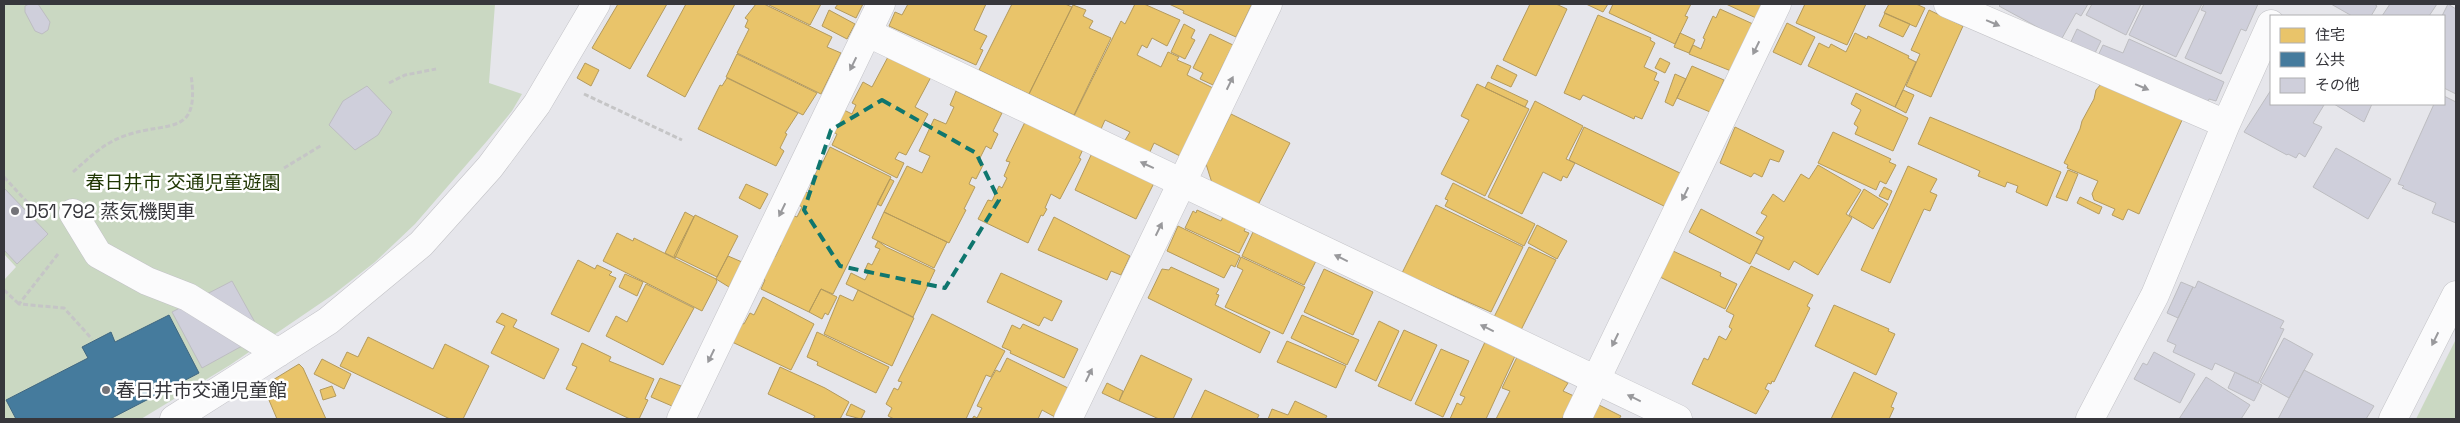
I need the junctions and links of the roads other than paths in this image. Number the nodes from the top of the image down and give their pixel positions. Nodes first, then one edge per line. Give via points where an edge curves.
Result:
1 (596, 4) edge
2 (881, 4) edge
3 (1268, 4) edge
4 (1777, 4) edge
5 (1948, 4) edge
6 (2270, 26) edge
7 (868, 33) junction
8 (2226, 124) junction
9 (1182, 182) junction
10 (73, 213) dead end
11 (2456, 295) edge
12 (278, 353) junction
13 (1596, 380) junction
14 (174, 419) edge
15 (681, 419) edge
16 (1068, 419) edge
17 (1577, 419) edge
18 (1678, 419) edge
19 (2090, 419) edge
20 (2393, 419) edge

1 - 12 street via 536,104 490,167 420,244 328,320
2 - 7 street
9 -> 3 street
4 -> 13 street
5 -> 8 street
6 - 8 street
9 -> 7 street
7 -> 15 street
8 - 19 street via 2155,295
13 -> 9 street
16 -> 9 street
10 - 12 street via 98,254 147,281 188,296
11 -> 20 street
12 - 14 street
13 - 17 street
18 -> 13 street

